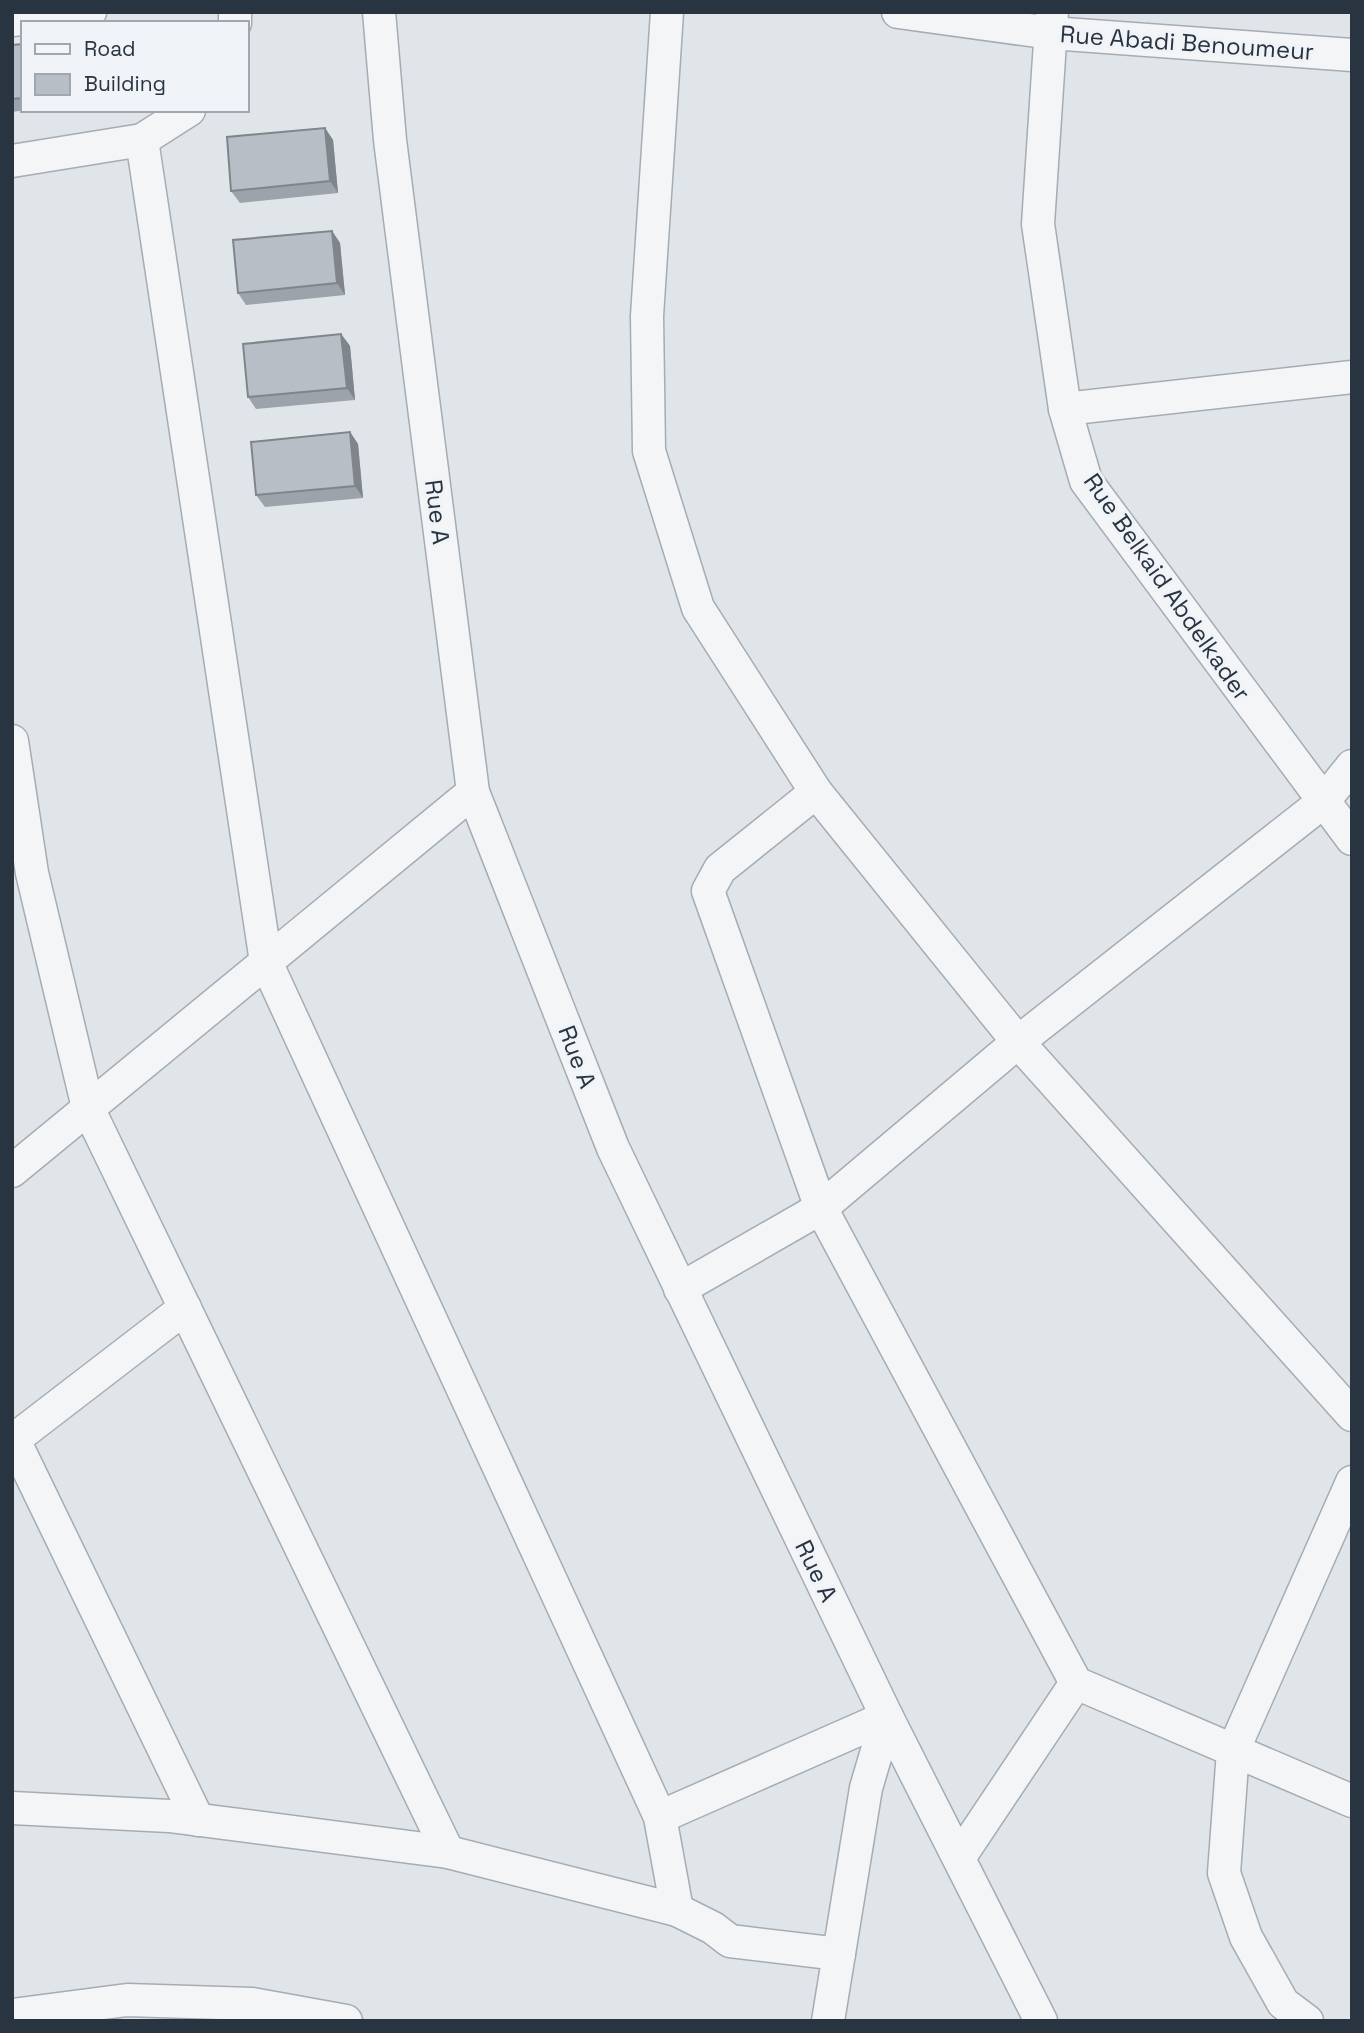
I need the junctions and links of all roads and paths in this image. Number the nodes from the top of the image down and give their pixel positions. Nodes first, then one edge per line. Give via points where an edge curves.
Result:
1 (90, 12) edge
2 (379, 12) edge
3 (667, 12) edge
4 (898, 12) edge
5 (12, 20) edge
6 (1052, 23) edge
7 (1352, 55) edge
8 (186, 112) edge
9 (142, 140) junction
10 (12, 161) edge
11 (1352, 377) edge
12 (1065, 409) junction
13 (12, 741) edge
14 (1352, 766) edge
15 (473, 792) junction
16 (816, 792) junction
17 (1323, 802) junction
18 (1352, 839) edge
19 (22, 881) edge
20 (266, 962) junction
21 (1018, 1042) junction
22 (88, 1108) junction
23 (12, 1171) edge
24 (821, 1208) junction
25 (680, 1289) junction
26 (185, 1308) junction
27 (1352, 1415) edge
28 (13, 1440) edge
29 (1352, 1482) edge
30 (1076, 1683) junction
31 (887, 1717) junction
32 (1233, 1751) junction
33 (1352, 1801) edge
34 (12, 1808) edge
35 (660, 1817) junction
36 (198, 1820) junction
37 (448, 1852) junction
38 (959, 1858) junction
39 (677, 1910) junction
40 (839, 1954) junction
41 (12, 2015) edge
42 (1304, 2020) edge
43 (346, 2021) edge
44 (828, 2021) edge
45 (1041, 2021) edge

1 - 5 street
2 - 15 street, Rue A via 390,140
3 - 16 street via 647,316 649,451 698,608
4 - 6 street, Rue Abadi Benoumeur
6 - 7 street, Rue Abadi Benoumeur
6 - 12 street, Rue Belkaid Abdelkader via 1038,224
8 - 9 street
9 - 10 street
9 - 20 street
11 - 12 street
12 - 17 street, Rue Belkaid Abdelkader via 1086,481
13 - 19 street
14 - 17 street
15 - 20 street
15 - 25 street, Rue A via 613,1148
16 - 21 street
16 - 24 street via 720,869 708,891
17 - 18 street, Rue Belkaid Abdelkader
17 - 21 street
19 - 22 street
20 - 22 street
20 - 35 street
21 - 24 street
21 - 27 street
22 - 23 street
22 - 26 street
24 - 25 street
24 - 30 street
25 - 31 street, Rue A
26 - 28 street
26 - 37 street
28 - 36 street
29 - 32 street
30 - 32 street
30 - 38 street
31 - 35 street
31 - 38 street, Rue A
31 - 40 street via 866,1788
32 - 33 street
32 - 42 street via 1224,1874 1246,1937 1283,2003
34 - 36 street
35 - 39 street
36 - 37 street
37 - 39 street
38 - 45 street, Rue A
39 - 40 street via 730,1941
40 - 44 street
41 - 43 street via 127,2000 253,2004

